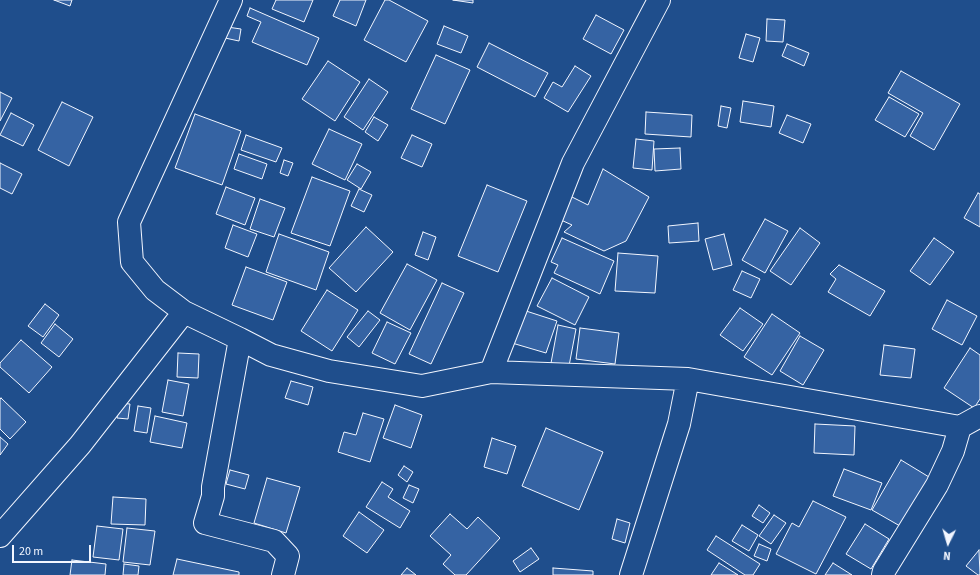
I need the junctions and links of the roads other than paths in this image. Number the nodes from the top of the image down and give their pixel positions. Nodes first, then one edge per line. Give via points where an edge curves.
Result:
1 (231, 0) edge
2 (659, 0) edge
3 (184, 312) junction
4 (240, 339) junction
5 (490, 372) junction
6 (688, 379) junction
7 (980, 416) edge
8 (960, 426) junction
9 (0, 536) edge
10 (283, 575) edge
11 (631, 575) edge
12 (883, 575) edge

1 - 3 street via 129,222 132,262 155,290
2 - 5 street via 573,163
3 - 4 street
3 - 9 street via 80,445
4 - 5 street via 271,355 329,371 422,386
4 - 10 street via 213,496 205,523 274,541 288,556
5 - 6 street
6 - 8 street
6 - 11 street via 679,424
7 - 8 street
8 - 12 street via 953,451 937,485

